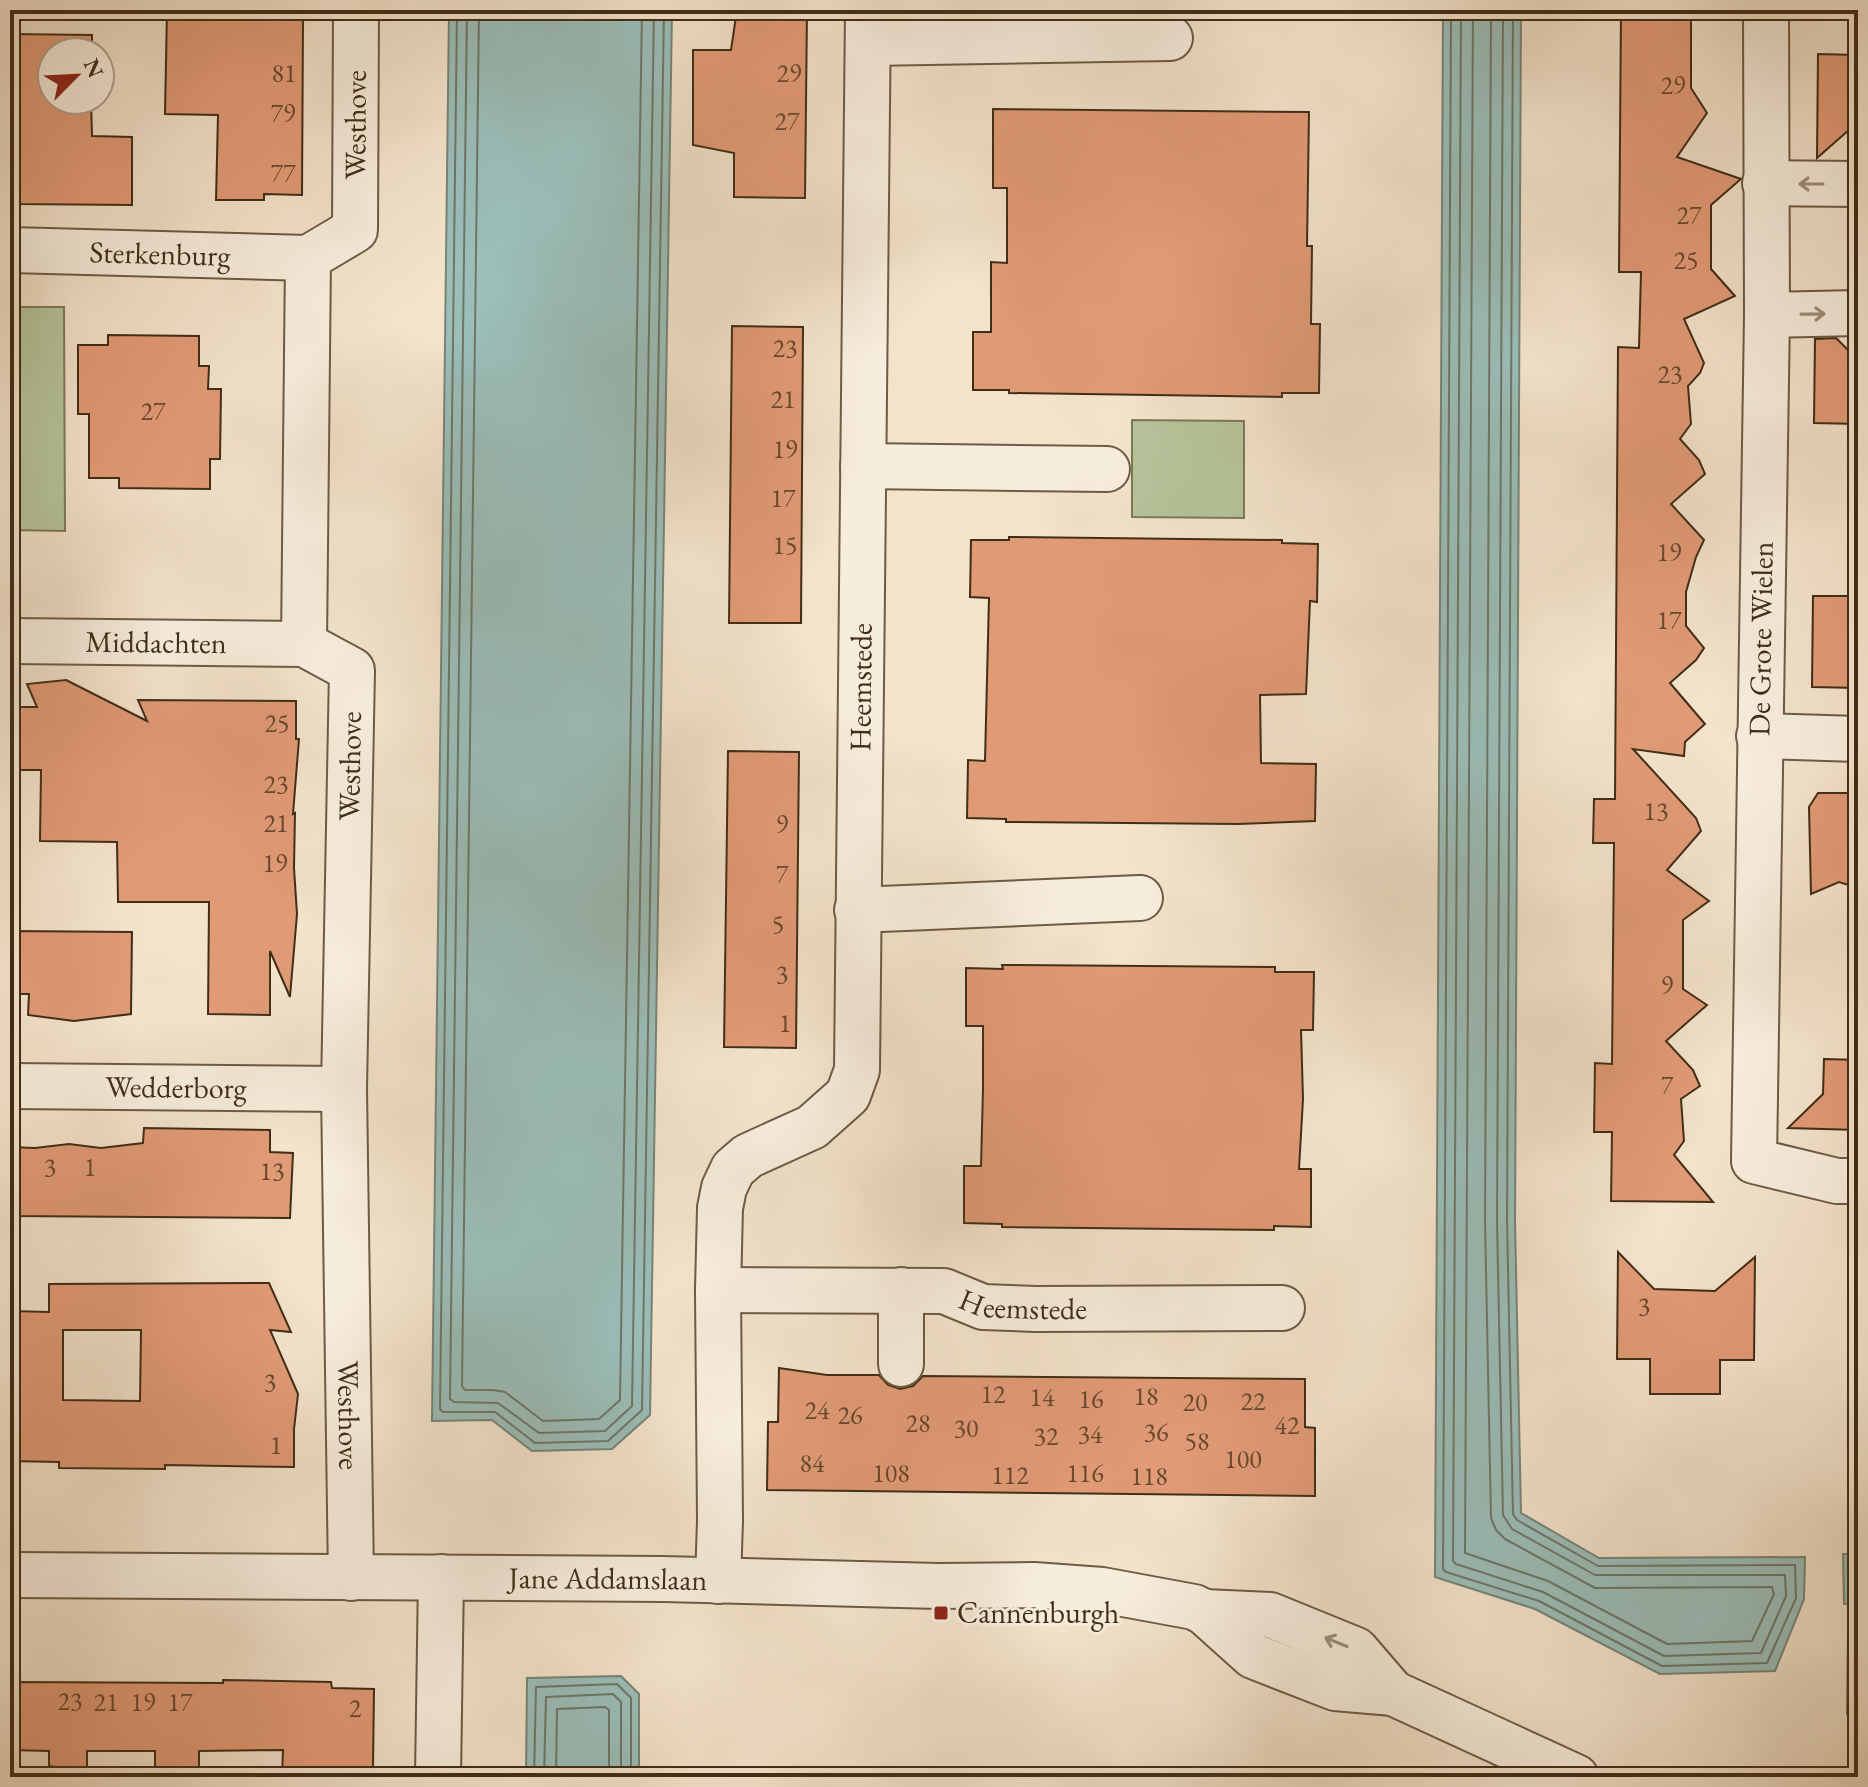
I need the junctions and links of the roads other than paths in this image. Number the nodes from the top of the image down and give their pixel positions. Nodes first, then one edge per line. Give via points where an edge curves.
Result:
1 (356, 10) edge
2 (1766, 10) edge
3 (868, 26) edge
4 (1170, 38) dead end
5 (1765, 183) junction
6 (1858, 184) edge
7 (10, 250) edge
8 (308, 258) junction
9 (1858, 313) edge
10 (1767, 315) junction
11 (863, 466) junction
12 (1107, 469) dead end
13 (10, 641) edge
14 (304, 644) junction
15 (1759, 736) junction
16 (1858, 739) edge
17 (1140, 898) dead end
18 (857, 910) junction
19 (10, 1086) edge
20 (344, 1089) junction
21 (1858, 1181) edge
22 (718, 1290) junction
23 (901, 1290) junction
24 (1282, 1308) dead end
25 (901, 1364) dead end
26 (10, 1575) edge
27 (441, 1577) junction
28 (351, 1578) junction
29 (718, 1581) junction
30 (438, 1777) edge
31 (1576, 1777) edge

1 - 8 street, Westhove via 355,230
2 - 5 street, De Grote Wielen
3 - 4 street, Heemstede
3 - 11 street, Heemstede
6 -> 5 street
5 - 10 street, De Grote Wielen
7 - 8 street, Sterkenburg
8 - 14 street
10 -> 9 street
10 - 15 street, De Grote Wielen
11 - 12 street
11 - 18 street, Heemstede
13 - 14 street, Middachten
14 - 20 street, Westhove via 352,670
15 - 16 street
15 - 21 street, De Grote Wielen via 1754,1161
17 - 18 street
18 - 22 street, Heemstede via 857,1070 848,1095 812,1127 748,1156 733,1169 720,1208
19 - 20 street, Wedderborg
20 - 28 street, Westhove
22 - 23 street, Heemstede
22 - 29 street, Heemstede
23 - 24 street, Heemstede via 944,1291 983,1307
23 - 25 street
26 - 28 street, Jane Addamslaan
27 - 28 street, Jane Addamslaan
27 - 29 street, Jane Addamslaan
27 - 30 street
29 - 31 street, Jane Addamslaan via 1034,1585 1102,1590 1204,1612 1270,1615 1356,1650 1393,1693

